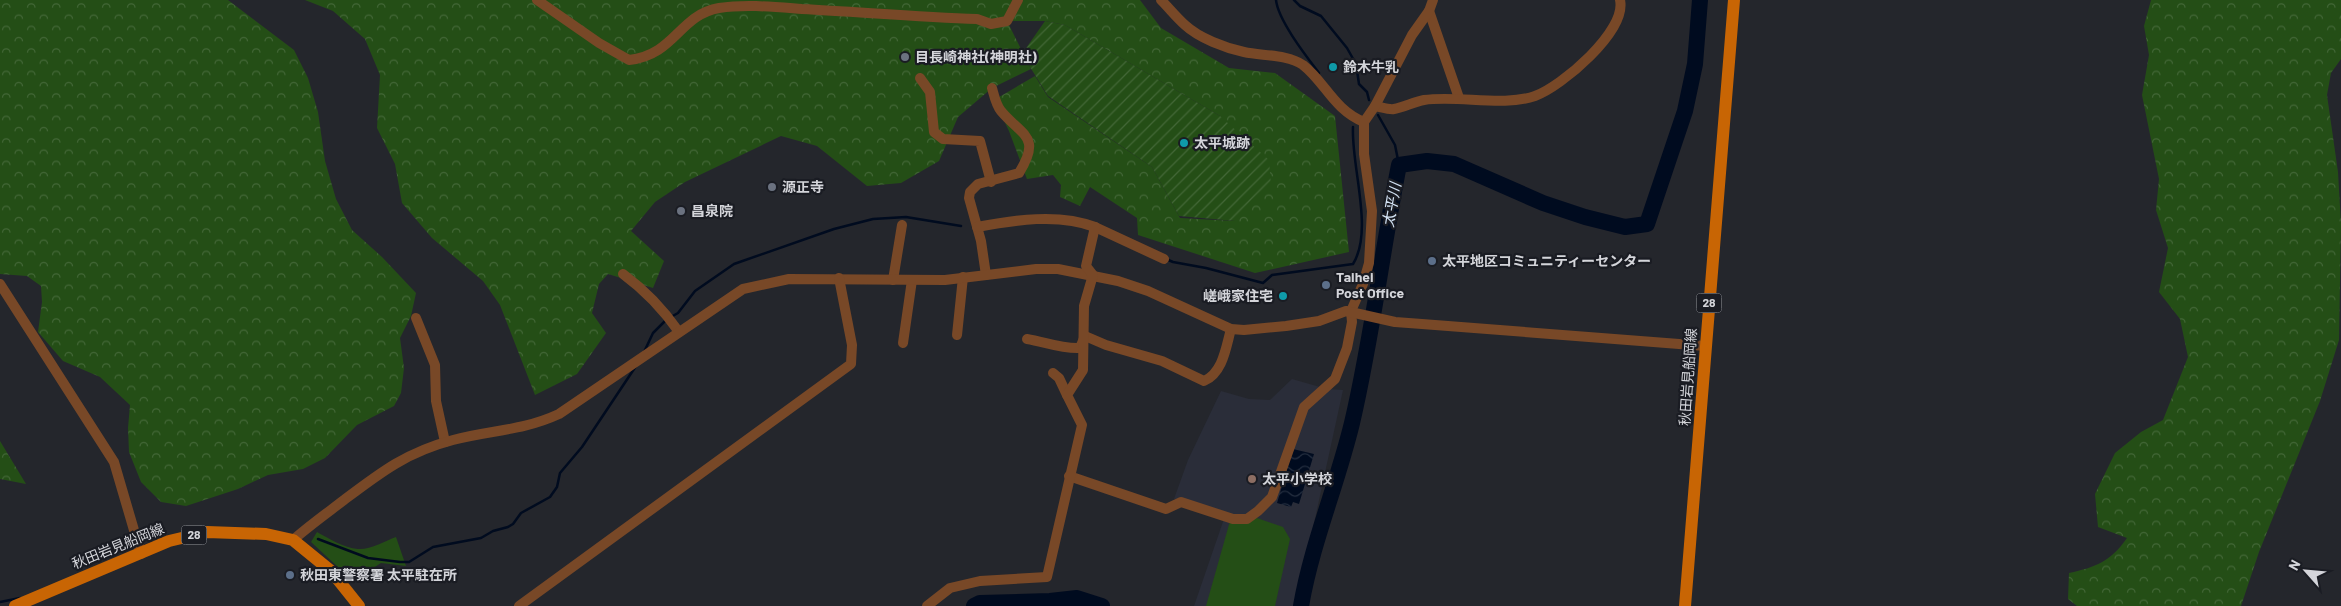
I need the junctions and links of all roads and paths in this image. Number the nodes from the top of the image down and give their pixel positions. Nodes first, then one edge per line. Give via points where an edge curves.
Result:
1 (537, 0) edge
2 (1018, 0) edge
3 (1161, 0) edge
4 (1433, 0) edge
5 (1620, 0) edge
6 (1734, 0) edge
7 (1429, 11) junction
8 (920, 78) dead end
9 (992, 88) dead end
10 (1459, 98) junction
11 (1376, 106) junction
12 (1364, 122) junction
13 (991, 182) junction
14 (902, 225) dead end
15 (1095, 227) junction
16 (977, 228) junction
17 (1164, 259) dead end
18 (623, 274) dead end
19 (986, 275) junction
20 (1093, 275) junction
21 (963, 277) junction
22 (839, 278) junction
23 (893, 280) junction
24 (912, 280) junction
25 (0, 284) edge
26 (1354, 312) junction
27 (416, 318) dead end
28 (676, 328) junction
29 (1231, 328) junction
30 (957, 334) dead end
31 (1085, 336) junction
32 (1027, 339) dead end
33 (902, 343) dead end
34 (1705, 346) junction
35 (1053, 374) dead end
36 (1067, 395) junction
37 (445, 442) junction
38 (1069, 476) junction
39 (294, 540) junction
40 (140, 554) junction
41 (14, 606) edge
42 (359, 606) edge
43 (519, 606) edge
44 (927, 606) edge
45 (1685, 606) edge

1 - 2 street via 629,60 650,56 670,43 687,23 718,8 750,6 850,11 977,19 991,24 1007,21
3 - 12 street via 1186,26 1221,45 1303,65 1333,100 1354,118
4 - 7 street
5 - 10 street via 1618,16 1596,50 1553,88 1516,101
6 - 34 main road, 秋田岩見船岡線 / 28
7 - 10 street
7 - 11 street via 1412,34
8 - 13 street via 930,92 934,132 943,139 980,141
9 - 13 street via 1000,110 1028,138 1029,146 1019,173
10 - 11 street via 1423,100 1393,109
11 - 12 street
12 - 26 street via 1364,154 1372,211 1366,275
13 - 16 street via 978,184 970,192
14 - 23 street
15 - 16 street via 1073,220 1034,220
15 - 17 street
15 - 20 street via 1086,266
16 - 19 street
18 - 28 street via 644,290
19 - 20 street via 1036,269
19 - 21 street
20 - 29 street via 1148,291
20 - 31 street via 1084,306
21 - 24 street
21 - 30 street
22 - 23 street
22 - 28 street via 789,279 743,289
22 - 43 street via 852,345 851,364
23 - 24 street
24 - 33 street
25 - 40 street via 114,462
26 - 29 street via 1286,326
26 - 34 street via 1392,321
26 - 38 street via 1347,348 1335,379 1304,406 1272,497 1247,519 1233,519 1181,502 1166,509
27 - 37 street via 435,365 436,401
28 - 37 street via 648,354 559,414 511,430
29 - 31 street via 1218,370 1204,381 1162,362 1106,346
31 - 32 street via 1080,348 1059,348
31 - 36 street via 1083,370
34 - 45 main road, 秋田岩見船岡線 / 28
35 - 36 street via 1059,378
36 - 38 street via 1082,425
37 - 39 street via 407,455 378,473
38 - 44 street via 1047,577 980,581 957,586
39 - 40 main road, 秋田岩見船岡線 / 28 via 266,534 207,532 169,541
39 - 42 main road, 秋田岩見船岡線 / 28 via 331,571
40 - 41 main road, 秋田岩見船岡線 / 28

